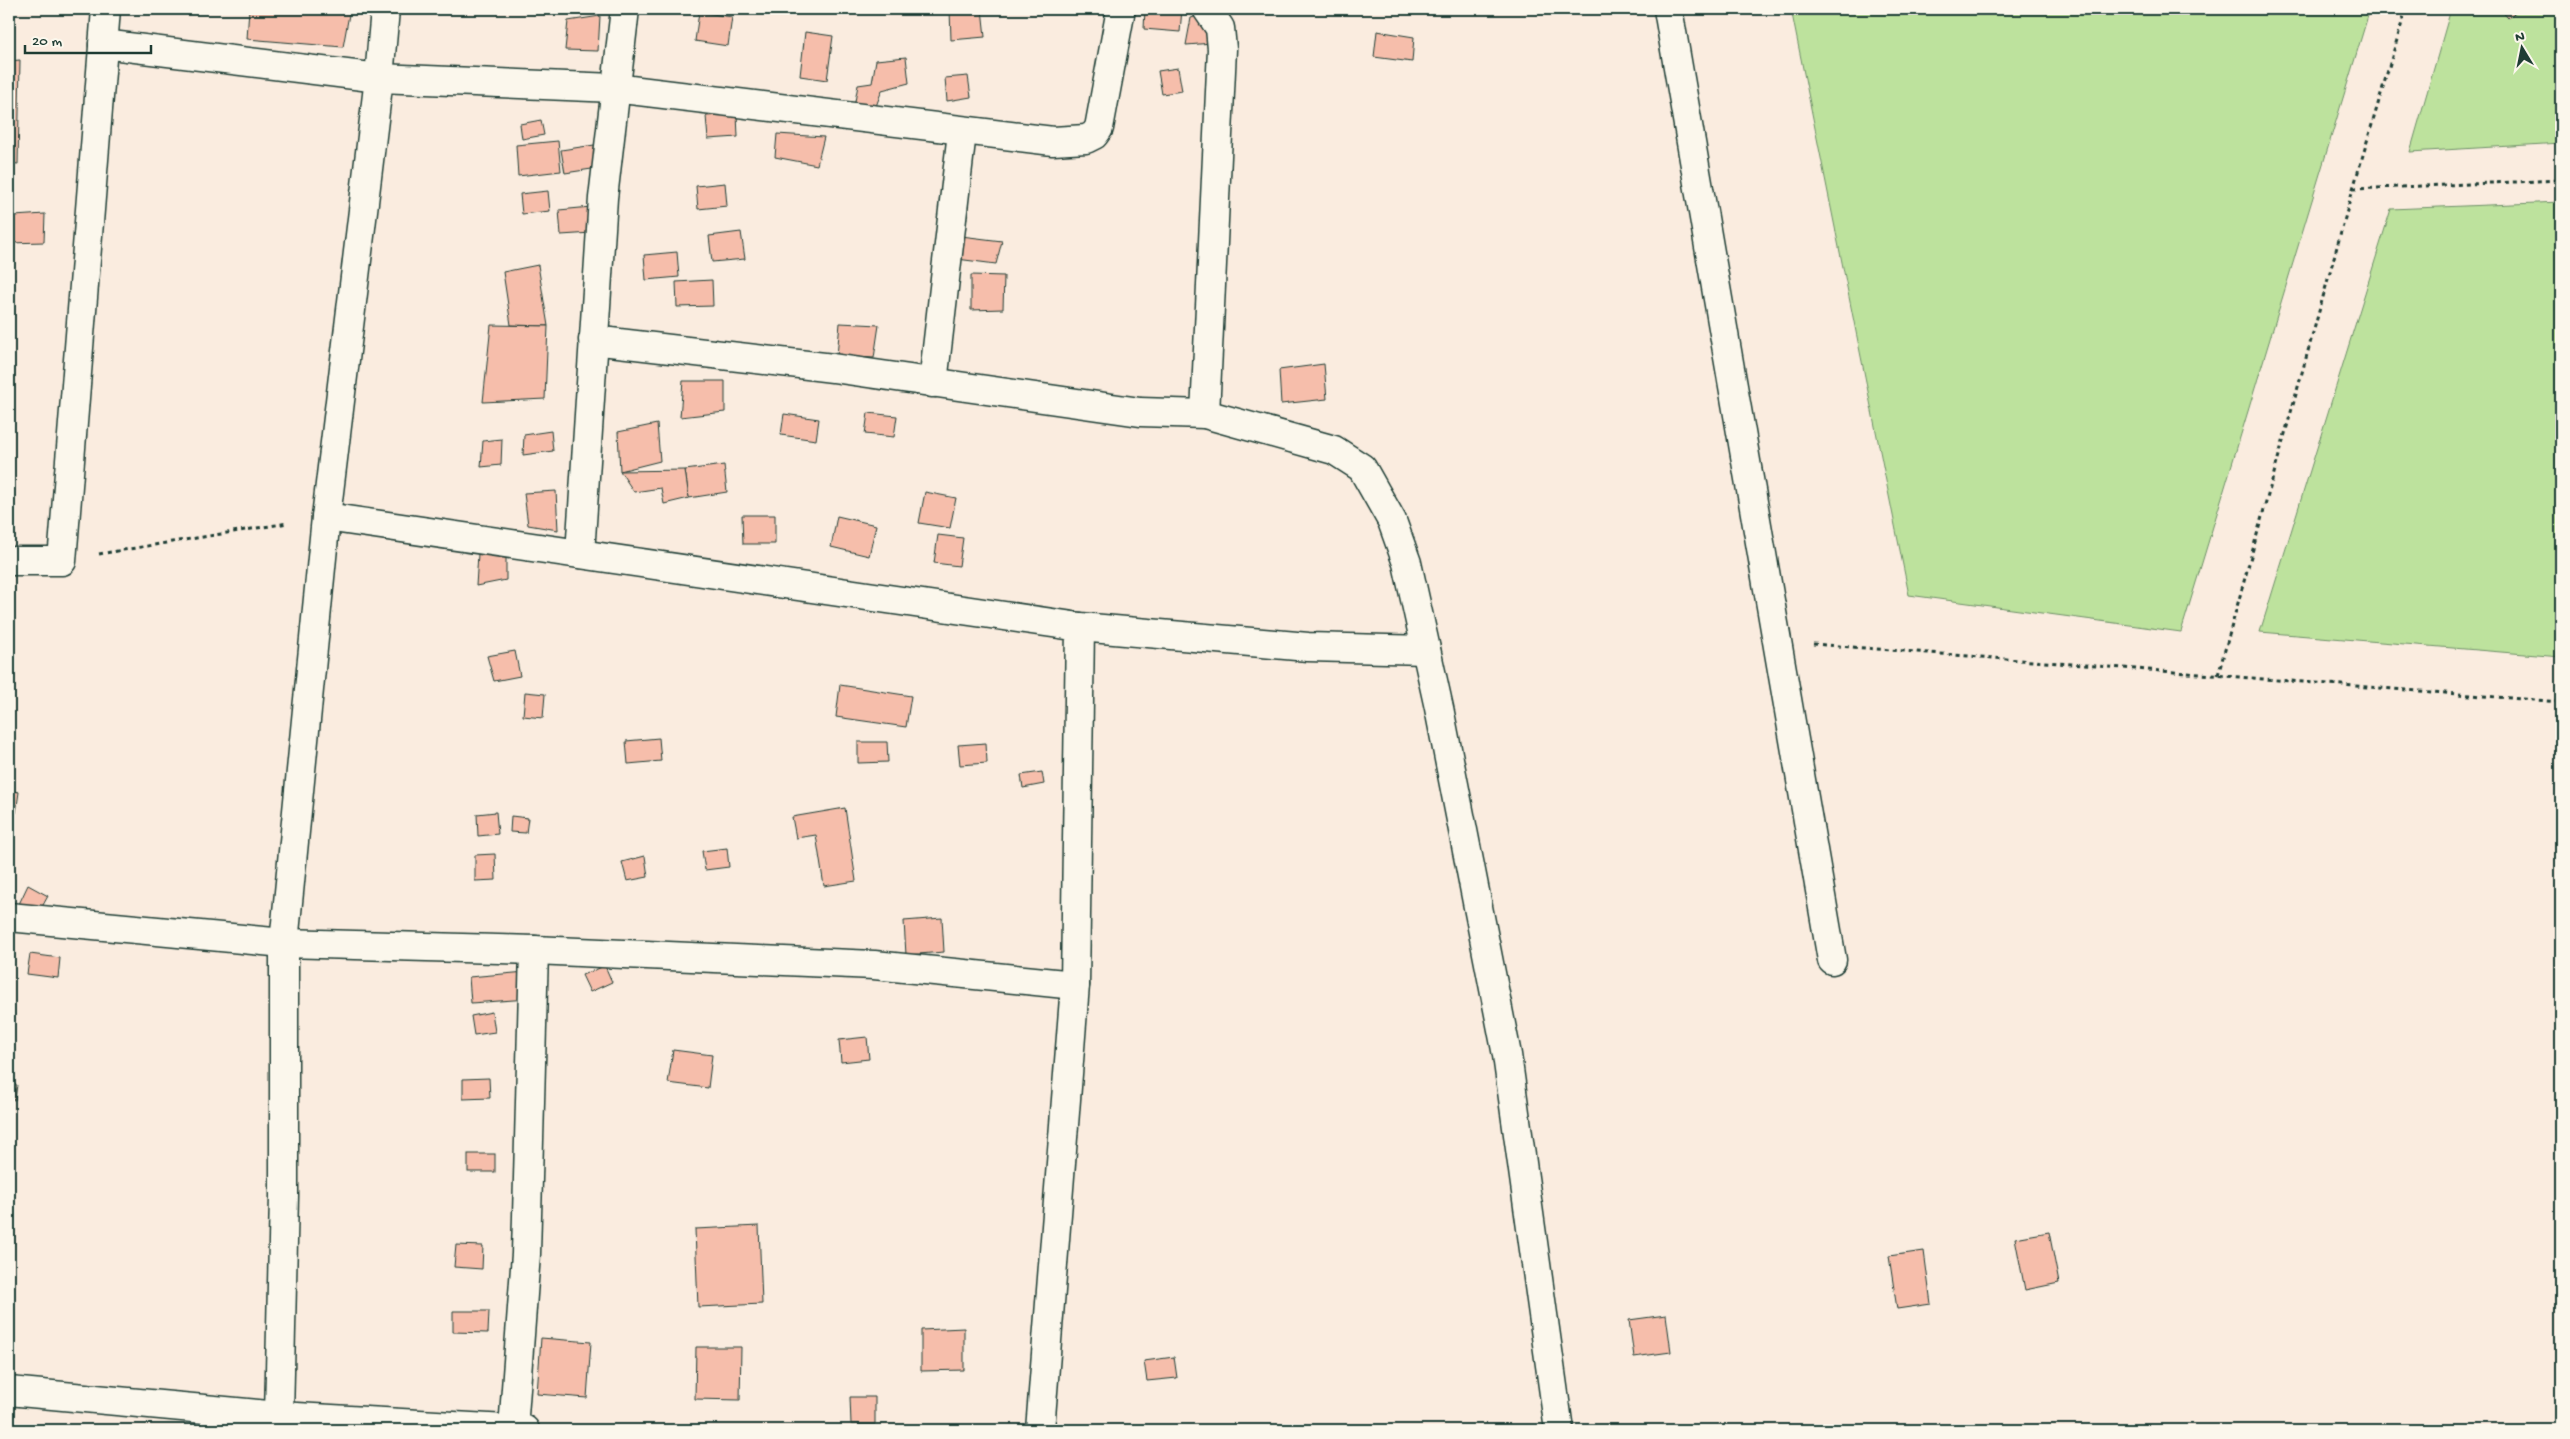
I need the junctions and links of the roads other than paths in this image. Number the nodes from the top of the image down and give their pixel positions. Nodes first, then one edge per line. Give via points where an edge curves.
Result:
1 (106, 9) edge
2 (385, 9) edge
3 (625, 9) edge
4 (1121, 9) edge
5 (1207, 9) edge
6 (1668, 9) edge
7 (103, 44) junction
8 (379, 78) junction
9 (614, 88) junction
10 (962, 132) junction
11 (593, 340) junction
12 (933, 383) junction
13 (1205, 414) junction
14 (326, 517) junction
15 (580, 554) junction
16 (9, 561) edge
17 (1080, 627) junction
18 (1426, 650) junction
19 (9, 917) edge
20 (284, 943) junction
21 (534, 950) junction
22 (1832, 960) dead end
23 (1076, 985) junction
24 (9, 1392) edge
25 (285, 1423) edge
26 (519, 1430) edge
27 (1040, 1430) edge
28 (1559, 1430) edge

1 - 7 street
2 - 8 street
3 - 9 street
4 - 10 street via 1094,135 1078,141 1052,141
5 - 13 street via 1220,28 1222,49
6 - 22 street
7 - 8 street
7 - 16 street via 62,561
8 - 9 street
8 - 14 street
9 - 10 street
9 - 11 street
10 - 12 street
11 - 12 street
11 - 15 street
12 - 13 street via 1140,412
13 - 18 street via 1334,450 1362,468 1392,521 1406,563
14 - 15 street
14 - 20 street
15 - 17 street
17 - 18 street via 1308,647
17 - 23 street
18 - 28 street via 1507,1055
19 - 20 street
20 - 21 street
20 - 25 street
21 - 23 street via 874,965
21 - 26 street
23 - 27 street
24 - 25 street
25 - 26 street

